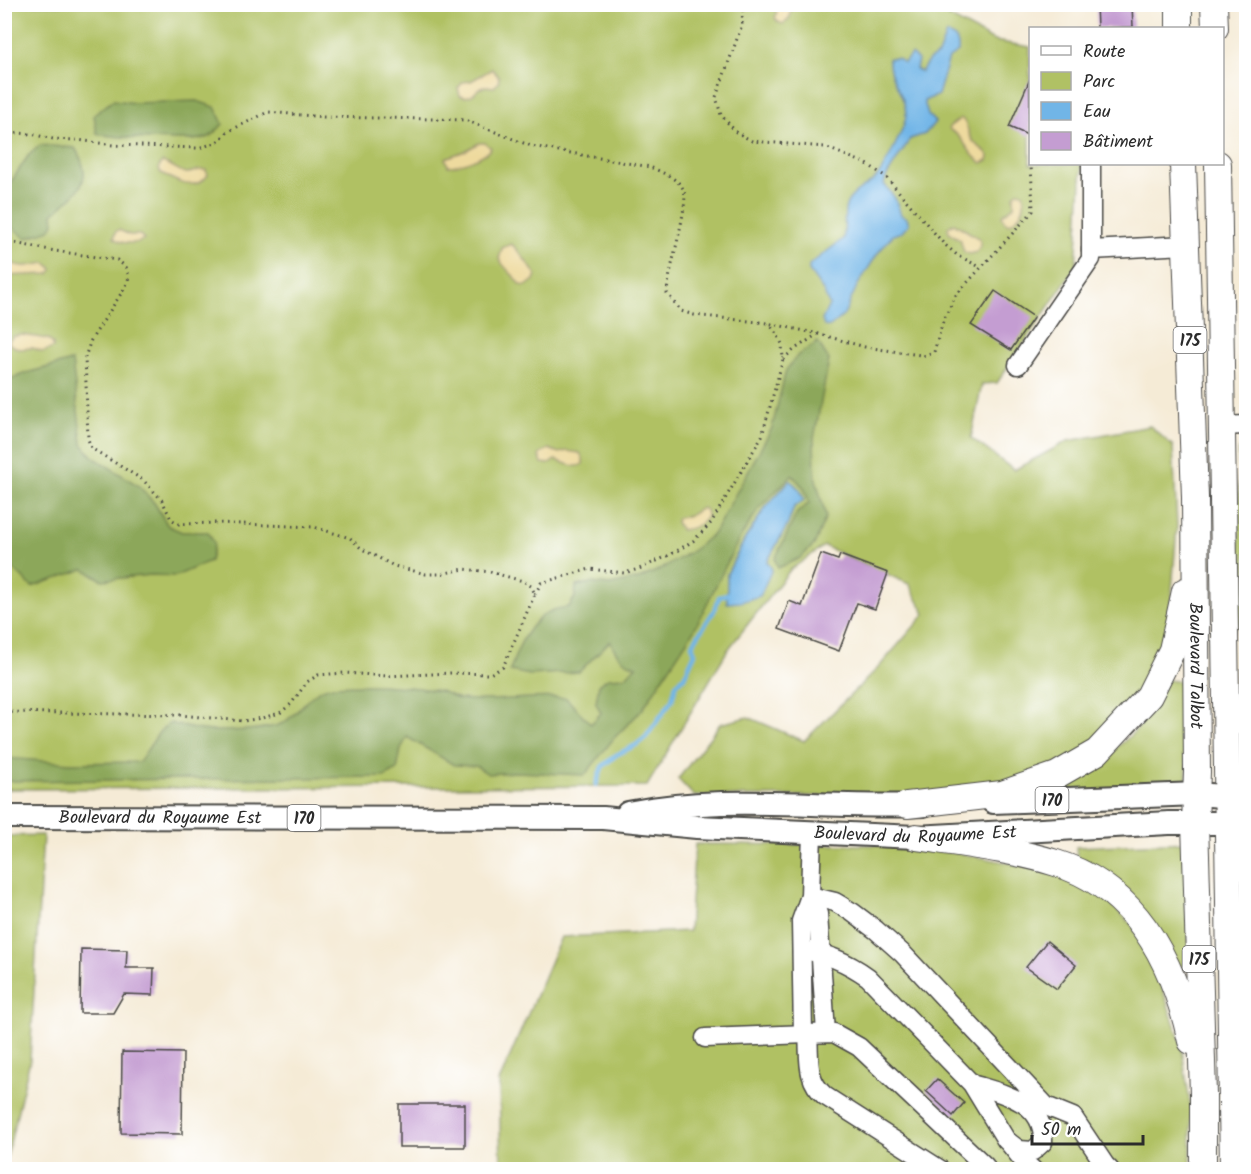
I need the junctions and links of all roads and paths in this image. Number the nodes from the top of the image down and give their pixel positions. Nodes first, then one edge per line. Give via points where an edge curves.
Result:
1 (743, 4) edge
2 (1179, 4) edge
3 (1214, 4) edge
4 (1179, 27) edge
5 (1215, 27) edge
6 (4, 132) edge
7 (1031, 165) edge
8 (1091, 165) edge
9 (1184, 165) edge
10 (1218, 165) edge
11 (4, 240) edge
12 (1186, 245) junction
13 (1220, 245) junction
14 (1091, 250) junction
15 (980, 267) junction
16 (767, 323) junction
17 (819, 334) junction
18 (783, 359) junction
19 (1018, 365) dead end
20 (1234, 426) edge
21 (1194, 516) junction
22 (535, 594) junction
23 (4, 712) edge
24 (1197, 794) junction
25 (1237, 797) edge
26 (907, 805) junction
27 (4, 817) edge
28 (603, 818) junction
29 (1195, 822) junction
30 (1237, 822) edge
31 (812, 832) junction
32 (916, 837) junction
33 (810, 896) junction
34 (802, 950) junction
35 (822, 952) junction
36 (813, 1034) junction
37 (705, 1038) dead end
38 (972, 1084) junction
39 (1203, 1095) junction
40 (1006, 1140) junction
41 (941, 1170) edge
42 (986, 1170) edge
43 (1033, 1170) edge
44 (1110, 1170) edge
45 (1203, 1170) edge
46 (1233, 1170) edge

1 - 15 path via 742,25 716,97 721,116 736,132 752,141 825,147 867,164 886,177 944,244
2 - 4 highway
3 - 5 highway
6 - 16 path via 113,145 198,148 216,143 229,131 268,112 465,120 531,146 631,163 665,174 684,192 684,209 668,280 667,293 674,304 681,312 694,315
7 - 15 path via 1033,211
8 - 14 lane
9 - 12 highway, Boulevard Talbot / 175
10 - 13 highway, Boulevard Talbot / 175
11 - 22 path via 117,260 126,267 126,286 91,340 85,357 88,439 91,448 143,480 178,524 314,527 350,538 394,566 426,574 464,569 500,574 523,581
12 - 13 highway
12 - 14 lane
12 - 21 highway, Boulevard Talbot / 175
13 - 20 highway, Boulevard Talbot / 175
14 - 19 lane via 1091,259
15 - 17 path via 956,295 934,352 927,356 866,347
16 - 17 path
16 - 18 path via 782,344
17 - 18 path
18 - 22 path via 762,436 711,523 693,541 639,569 624,573 590,569 542,583
20 - 25 highway, Boulevard Talbot / 175
21 - 24 highway, Boulevard Talbot / 175
21 - 26 highway via 1185,591 1172,650 1149,696 1097,752 1057,775 1002,794
22 - 23 path via 503,668 490,674 318,675 280,713 243,721 180,714
24 - 25 main road, 170
24 - 26 main road, Boulevard du Royaume Est / 170
24 - 29 highway, Boulevard Talbot / 175
25 - 30 highway, Boulevard Talbot / 175
26 - 28 main road, Boulevard du Royaume Est / 170 via 718,802 651,808
27 - 28 main road, Boulevard du Royaume Est / 170
28 - 31 main road, Boulevard du Royaume Est / 170
29 - 30 main road, Boulevard du Royaume Est / 170
29 - 32 main road, Boulevard du Royaume Est / 170
29 - 39 highway, Boulevard Talbot / 175
30 - 46 highway, Boulevard Talbot / 175
31 - 32 main road, Boulevard du Royaume Est / 170
31 - 33 lane
32 - 39 highway via 1009,851 1058,864 1095,880 1122,901 1142,922 1185,1012
33 - 34 lane via 801,921
33 - 35 lane via 819,914
33 - 44 lane via 835,902 852,912 903,954 1046,1106 1073,1117
34 - 35 lane
34 - 36 lane
35 - 36 lane
35 - 38 lane via 868,977
36 - 37 lane
36 - 41 lane via 811,1080 817,1089
36 - 42 lane via 834,1033 860,1047
38 - 40 lane
38 - 40 lane via 1016,1099 1037,1116 1044,1129 1043,1142 1033,1151 1019,1150
39 - 45 highway, Boulevard Talbot / 175
40 - 43 lane

